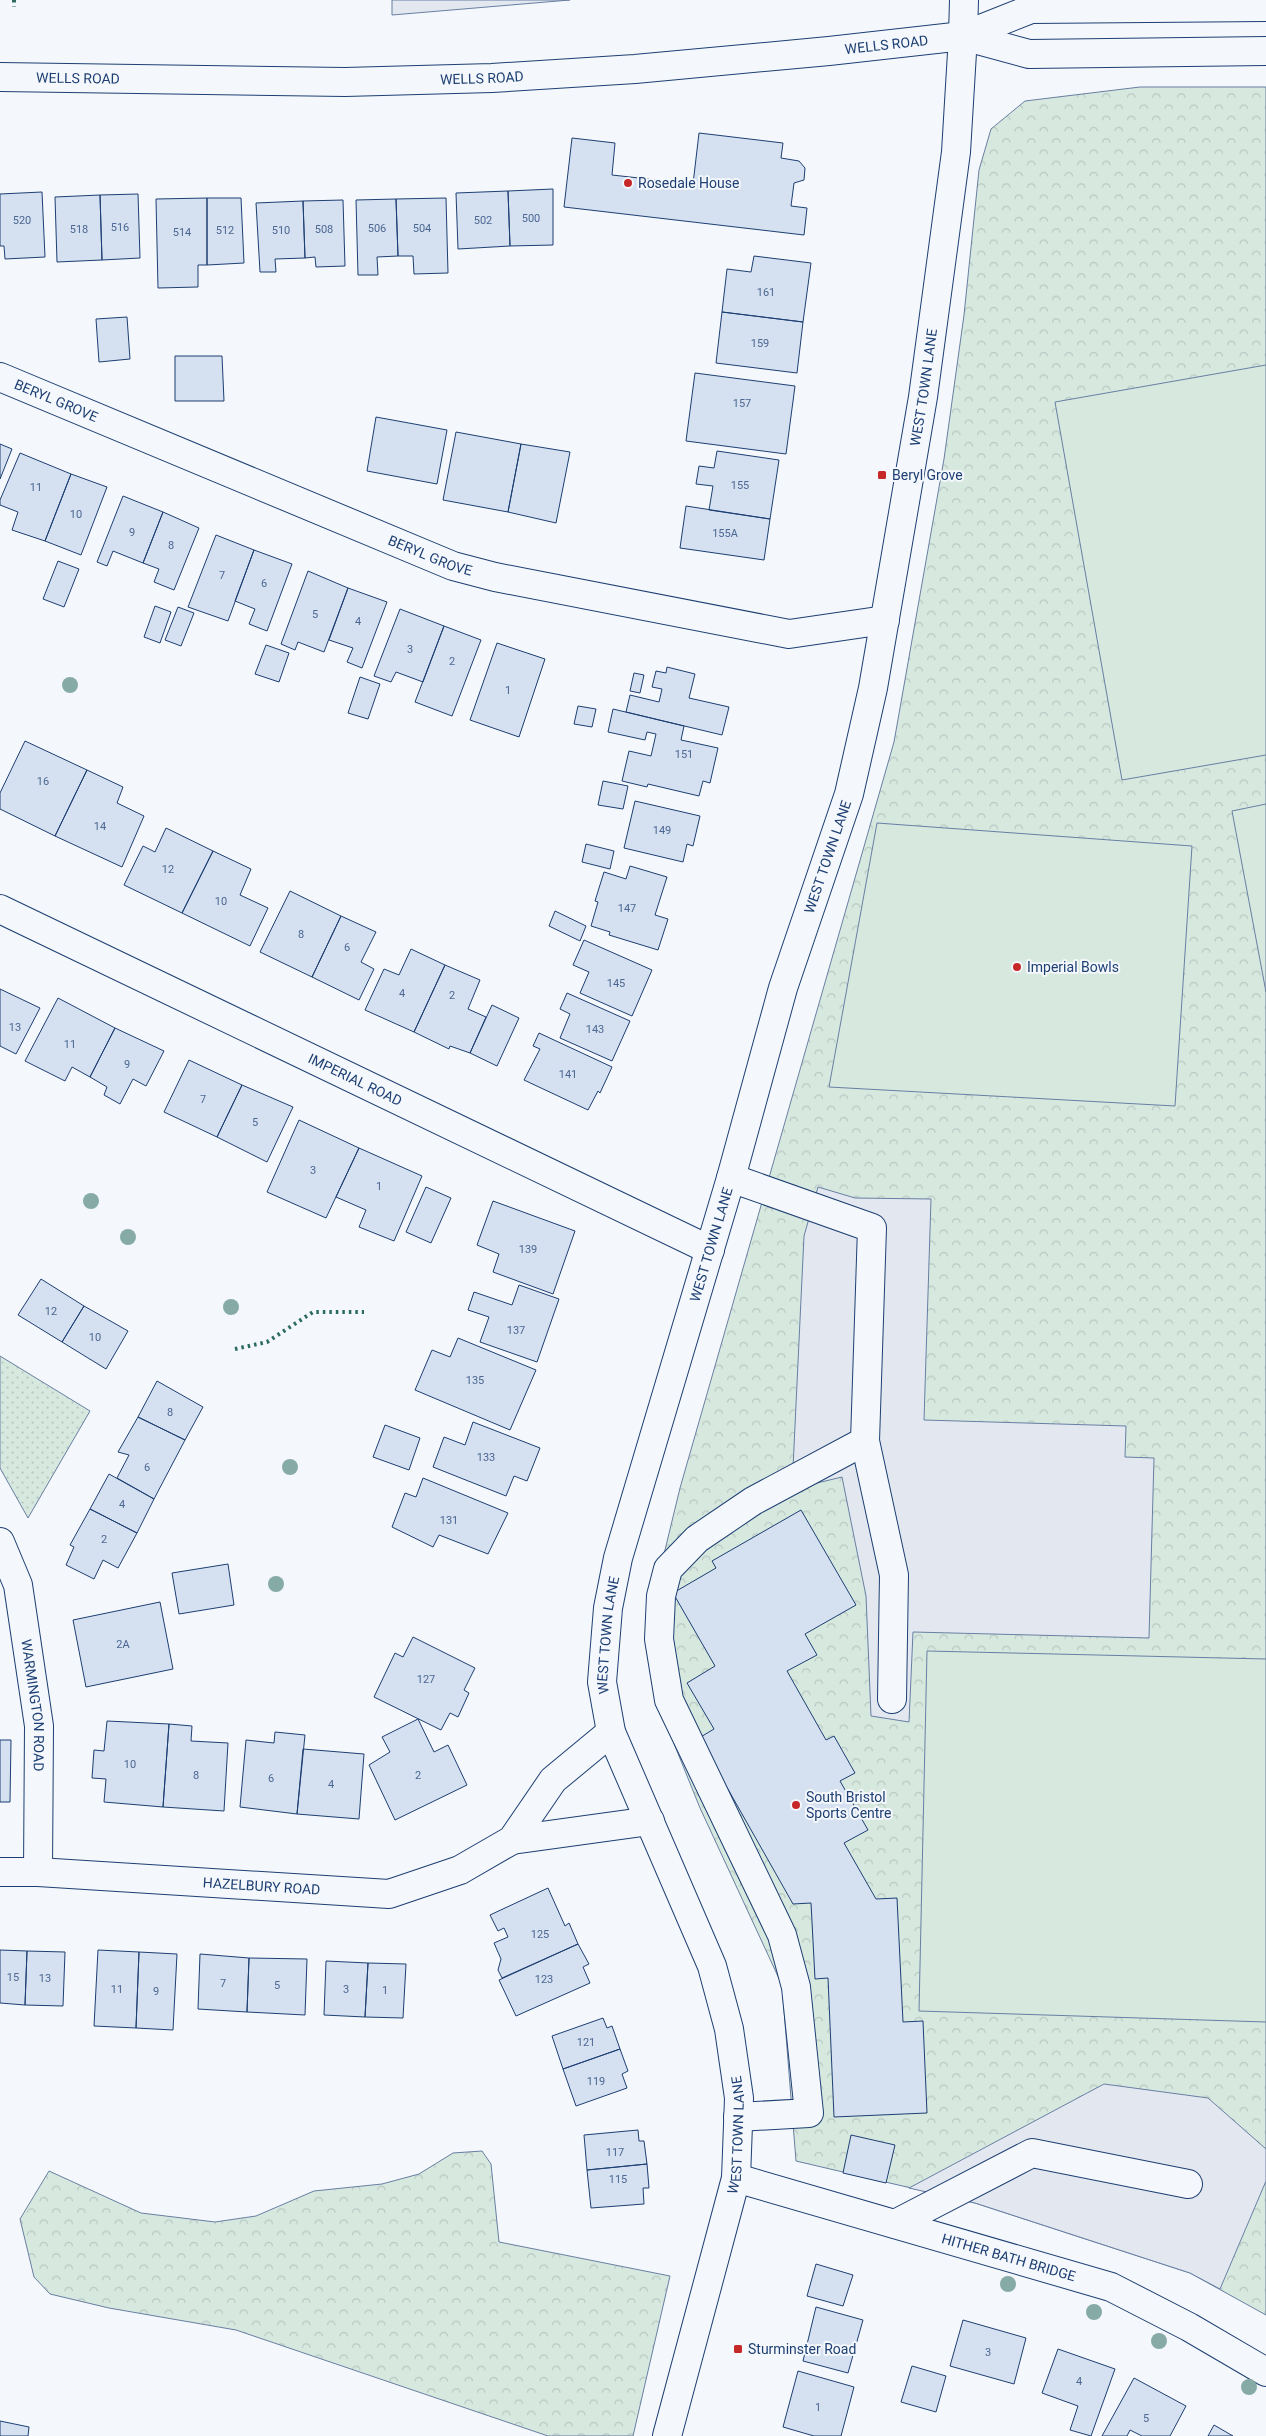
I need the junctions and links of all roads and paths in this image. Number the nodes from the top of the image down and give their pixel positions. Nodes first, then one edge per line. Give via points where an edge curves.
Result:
1 (964, 0) edge
2 (1266, 7) edge
3 (964, 36) junction
4 (1266, 51) edge
5 (0, 77) edge
6 (0, 377) edge
7 (885, 620) junction
8 (0, 909) edge
9 (731, 1178) junction
10 (710, 1250) junction
11 (865, 1441) junction
12 (0, 1542) edge
13 (892, 1699) dead end
14 (612, 1732) junction
15 (650, 1821) junction
16 (512, 1840) junction
17 (0, 1872) edge
18 (38, 1872) junction
19 (738, 2117) junction
20 (736, 2178) junction
21 (1188, 2184) dead end
22 (895, 2224) junction
23 (1266, 2372) edge
24 (667, 2436) edge

1 - 3 main road, WEST TOWN LANE
2 - 3 main road, WELLS ROAD via 1031,9
3 - 4 main road, WELLS ROAD via 1029,54
3 - 5 main road, WELLS ROAD via 829,52 492,78 327,82
3 - 7 main road, WEST TOWN LANE via 956,152 926,377
6 - 7 main road, BERYL GROVE via 452,566 789,634
7 - 9 main road, WEST TOWN LANE via 849,794 783,988
8 - 10 main road, IMPERIAL ROAD
9 - 10 main road, WEST TOWN LANE
9 - 11 main road via 872,1228
10 - 14 main road, WEST TOWN LANE via 618,1558 608,1608 602,1682
11 - 13 main road via 894,1575
11 - 19 main road via 753,1501 697,1539 668,1569 661,1596 659,1640 668,1700 782,1934 796,1987 809,2113
12 - 18 main road, WARMINGTON ROAD via 18,1584 39,1726
14 - 15 main road, WEST TOWN LANE
14 - 16 main road, HAZELBURY ROAD via 553,1780
15 - 16 main road, HAZELBURY ROAD
15 - 19 main road, WEST TOWN LANE via 712,1966 729,2029 739,2098
16 - 18 main road, HAZELBURY ROAD via 460,1870 389,1894
17 - 18 main road, HAZELBURY ROAD
19 - 20 main road, WEST TOWN LANE
20 - 22 main road, HITHER BATH BRIDGE
20 - 24 main road, WEST TOWN LANE
21 - 22 main road via 1032,2153
22 - 23 main road, HITHER BATH BRIDGE via 1111,2287

